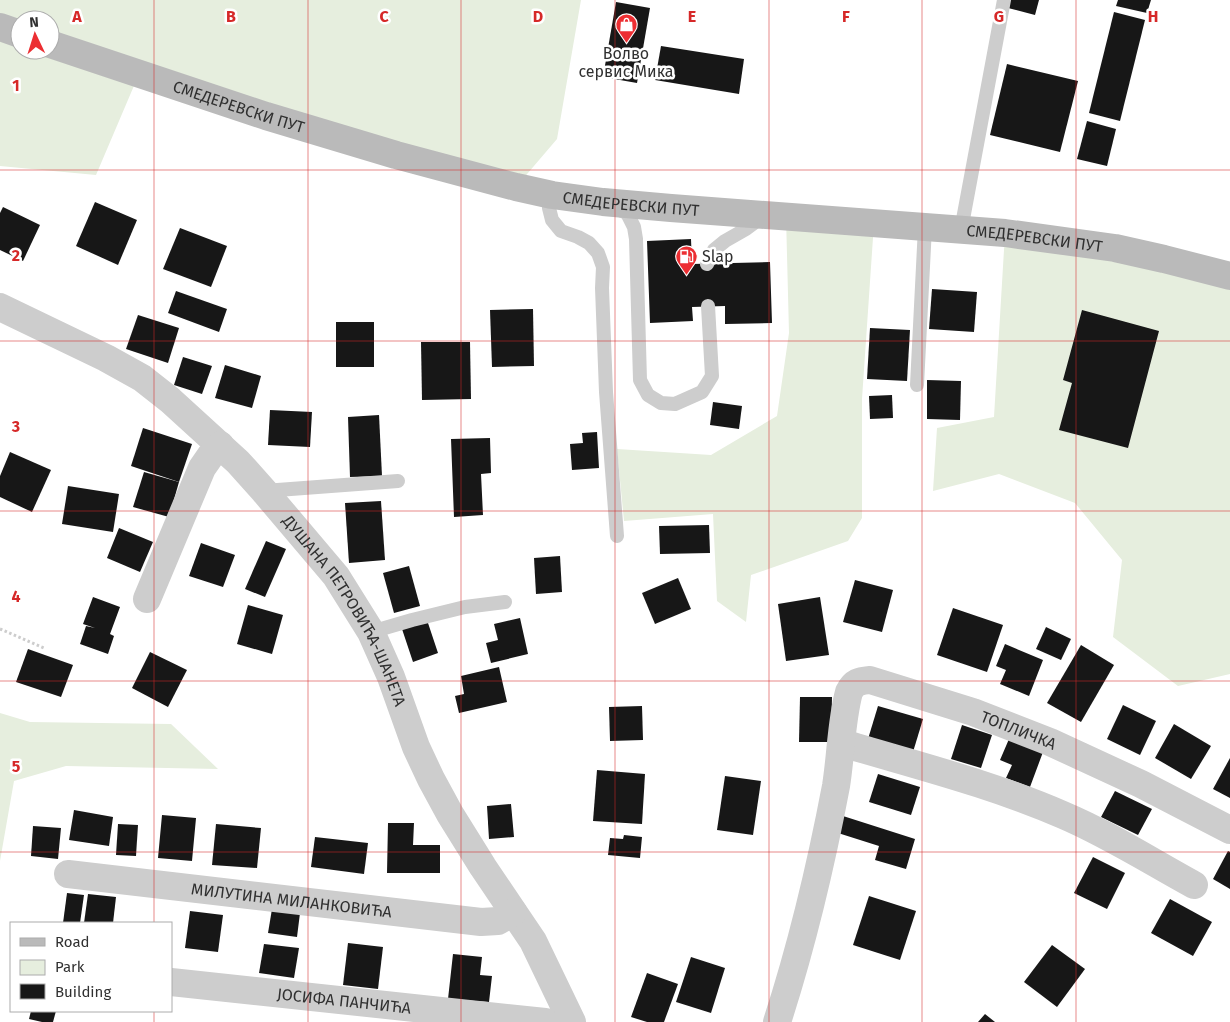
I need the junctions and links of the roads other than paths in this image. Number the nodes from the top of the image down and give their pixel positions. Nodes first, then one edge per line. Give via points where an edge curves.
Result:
1 (1004, 0) edge
2 (60, 47) edge
3 (552, 195) junction
4 (603, 202) junction
5 (764, 215) junction
6 (925, 227) junction
7 (962, 230) junction
8 (707, 264) dead end
9 (1230, 276) edge
10 (708, 306) dead end
11 (0, 307) edge
12 (917, 385) dead end
13 (220, 445) junction
14 (398, 481) dead end
15 (264, 491) junction
16 (617, 536) dead end
17 (147, 599) dead end
18 (505, 602) dead end
19 (371, 632) junction
20 (842, 743) junction
21 (1230, 830) edge
22 (68, 874) dead end
23 (1194, 885) dead end
24 (512, 912) junction
25 (172, 982) edge
26 (545, 1022) edge
27 (572, 1022) edge
28 (777, 1022) edge

1 - 7 lane
2 - 3 main road, СМЕДЕРЕВСКИ ПУТ via 266,116 396,155
3 - 4 main road, СМЕДЕРЕВСКИ ПУТ
3 - 16 lane via 552,220 561,231 589,243 598,253 602,267 606,392
4 - 5 main road, СМЕДЕРЕВСКИ ПУТ
4 - 10 lane via 626,214 634,227 642,287 640,380 648,395 661,403 675,404 702,392 712,376
5 - 6 main road, СМЕДЕРЕВСКИ ПУТ
5 - 8 lane via 725,240 714,250
6 - 7 main road, СМЕДЕРЕВСКИ ПУТ
6 - 12 lane
7 - 9 main road, СМЕДЕРЕВСКИ ПУТ via 1005,232 1115,248
11 - 13 street, ДУШАНА ПЕТРОВИЋА-ШАНЕТА via 142,378
13 - 15 street, ДУШАНА ПЕТРОВИЋА-ШАНЕТА
13 - 17 street via 202,468
14 - 15 lane
15 - 19 street, ДУШАНА ПЕТРОВИЋА-ШАНЕТА via 336,576
18 - 19 lane via 465,607
19 - 24 street, ДУШАНА ПЕТРОВИЋА-ШАНЕТА via 431,779
20 - 21 street, ТОПЛИЧКА via 849,692 860,681 870,680 973,712 1050,742
20 - 23 street via 1032,802 1100,833
20 - 28 street, ТОПЛИЧКА via 808,914
22 - 24 street, МИЛУТИНА МИЛАНКОВИЋА via 481,922 498,921
24 - 27 street, ДУШАНА ПЕТРОВИЋА-ШАНЕТА via 533,941
25 - 26 street, ЈОСИФА ПАНЧИЋА

